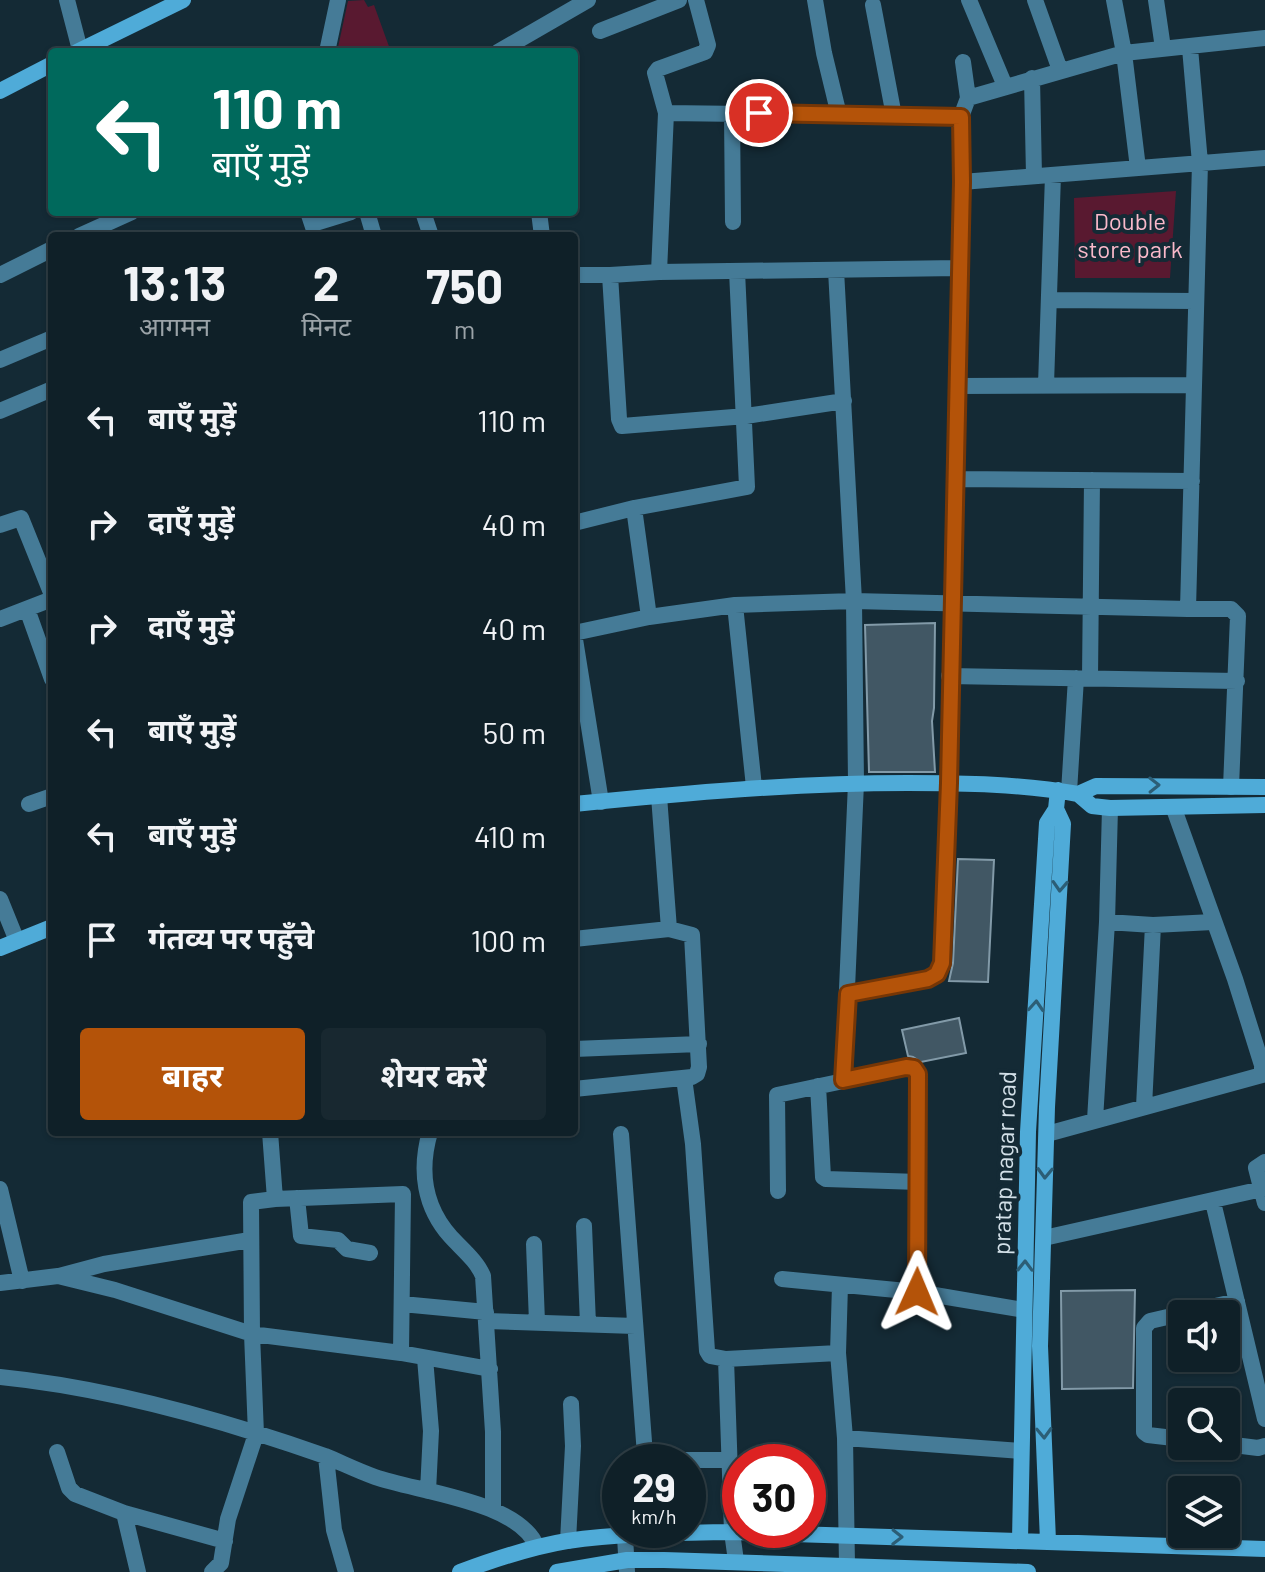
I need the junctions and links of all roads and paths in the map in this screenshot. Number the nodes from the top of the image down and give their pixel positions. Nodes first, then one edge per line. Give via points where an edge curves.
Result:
1 (67, 0) edge
2 (183, 0) edge
3 (338, 0) edge
4 (588, 0) edge
5 (679, 0) edge
6 (696, 0) edge
7 (815, 0) edge
8 (969, 0) edge
9 (1035, 0) edge
10 (1114, 0) edge
11 (1156, 0) edge
12 (873, 5) dead end
13 (600, 31) dead end
14 (1265, 38) edge
15 (514, 47) edge
16 (77, 48) edge
17 (84, 48) edge
18 (328, 48) edge
19 (1163, 48) junction
20 (1190, 48) junction
21 (1124, 53) junction
22 (963, 62) dead end
23 (48, 66) edge
24 (1060, 70) junction
25 (1032, 78) junction
26 (1005, 86) junction
27 (0, 91) edge
28 (968, 98) junction
29 (732, 112) junction
30 (666, 113) junction
31 (839, 115) junction
32 (894, 116) junction
33 (961, 117) junction
34 (1265, 158) edge
35 (1200, 163) junction
36 (1138, 168) junction
37 (1053, 175) junction
38 (1034, 176) junction
39 (962, 182) junction
40 (123, 216) edge
41 (338, 216) edge
42 (733, 222) dead end
43 (312, 224) edge
44 (88, 232) edge
45 (48, 251) edge
46 (959, 268) junction
47 (836, 270) junction
48 (737, 271) junction
49 (659, 272) junction
50 (0, 275) edge
51 (578, 275) edge
52 (610, 275) junction
53 (1049, 300) junction
54 (1196, 301) junction
55 (48, 340) edge
56 (0, 360) edge
57 (1046, 385) junction
58 (1193, 385) junction
59 (958, 386) junction
60 (48, 392) edge
61 (844, 401) junction
62 (0, 411) edge
63 (746, 416) junction
64 (955, 479) junction
65 (1092, 480) junction
66 (1192, 481) junction
67 (634, 508) junction
68 (578, 522) edge
69 (0, 525) edge
70 (48, 587) edge
71 (48, 599) edge
72 (854, 601) junction
73 (952, 602) junction
74 (735, 605) junction
75 (1090, 606) junction
76 (27, 609) junction
77 (1188, 609) junction
78 (649, 617) junction
79 (0, 619) edge
80 (578, 632) edge
81 (578, 658) edge
82 (48, 668) edge
83 (949, 676) junction
84 (1083, 678) junction
85 (1237, 681) junction
86 (856, 783) junction
87 (949, 783) junction
88 (754, 787) junction
89 (1231, 787) junction
90 (1265, 787) edge
91 (1068, 792) junction
92 (659, 796) junction
93 (48, 797) edge
94 (601, 802) junction
95 (29, 804) dead end
96 (578, 804) edge
97 (1265, 805) edge
98 (1110, 808) junction
99 (1056, 809) junction
100 (1174, 809) junction
101 (0, 899) edge
102 (1107, 922) junction
103 (1213, 922) junction
104 (1153, 925) junction
105 (48, 929) edge
106 (669, 929) junction
107 (578, 939) edge
108 (17, 941) junction
109 (0, 948) edge
110 (848, 994) junction
111 (699, 1044) junction
112 (578, 1049) edge
113 (684, 1078) junction
114 (843, 1080) junction
115 (818, 1086) junction
116 (578, 1089) edge
117 (1144, 1107) junction
118 (1095, 1120) junction
119 (621, 1134) dead end
120 (1047, 1134) junction
121 (270, 1136) edge
122 (429, 1136) edge
123 (1265, 1162) edge
124 (919, 1182) junction
125 (0, 1189) edge
126 (778, 1191) dead end
127 (1263, 1196) edge
128 (297, 1198) junction
129 (275, 1199) junction
130 (1213, 1202) junction
131 (584, 1226) dead end
132 (1044, 1238) junction
133 (250, 1240) junction
134 (534, 1244) dead end
135 (370, 1253) dead end
136 (58, 1276) junction
137 (782, 1279) dead end
138 (22, 1281) junction
139 (0, 1283) edge
140 (840, 1285) junction
141 (917, 1292) junction
142 (1237, 1300) edge
143 (402, 1304) junction
144 (1024, 1310) junction
145 (1240, 1314) edge
146 (487, 1316) junction
147 (1168, 1317) edge
148 (537, 1322) junction
149 (588, 1324) junction
150 (635, 1326) junction
151 (252, 1334) junction
152 (401, 1353) junction
153 (838, 1353) junction
154 (425, 1358) junction
155 (726, 1359) junction
156 (490, 1369) junction
157 (0, 1377) edge
158 (571, 1404) dead end
159 (1265, 1419) edge
160 (256, 1434) junction
161 (1168, 1437) edge
162 (845, 1438) junction
163 (729, 1444) edge
164 (1240, 1446) edge
165 (1265, 1446) edge
166 (1021, 1451) junction
167 (57, 1452) dead end
168 (326, 1457) junction
169 (722, 1460) edge
170 (428, 1491) junction
171 (493, 1510) junction
172 (124, 1513) junction
173 (826, 1535) edge
174 (847, 1536) junction
175 (602, 1538) edge
176 (1020, 1540) junction
177 (225, 1541) junction
178 (568, 1541) junction
179 (1048, 1541) junction
180 (537, 1547) junction
181 (734, 1548) edge
182 (1265, 1549) edge
183 (736, 1561) junction
184 (847, 1565) junction
185 (627, 1566) edge
186 (946, 1570) edge
187 (138, 1572) edge
188 (212, 1572) edge
189 (346, 1572) edge
190 (460, 1572) edge
191 (557, 1572) edge
192 (1028, 1572) edge

1 - 16 street
2 - 17 street
3 - 18 street
4 - 15 street
5 - 13 street
6 - 30 street via 707,49 655,73
7 - 31 street
8 - 26 street
9 - 24 street
10 - 21 street
11 - 19 street
12 - 32 street
14 - 20 street
19 - 20 street
19 - 21 street
20 - 35 street
21 - 24 street
21 - 36 street
22 - 28 street
23 - 27 street
24 - 25 street
25 - 26 street
25 - 38 street
26 - 28 street
28 - 33 street
29 - 30 street
29 - 31 street
29 - 42 street
30 - 49 street
31 - 32 street
32 - 33 street
33 - 39 street
34 - 35 street
35 - 36 street
35 - 54 street
36 - 37 street
37 - 38 street
37 - 53 street
38 - 39 street
39 - 46 street
40 - 44 street
41 - 43 street
45 - 50 street
46 - 47 street
46 - 59 street
47 - 48 street
47 - 61 street
48 - 49 street
48 - 63 street
49 - 52 street
51 - 52 street
52 - 63 street via 622,426
53 - 54 street
53 - 57 street
54 - 58 street
55 - 56 street
57 - 58 street
57 - 59 street
58 - 66 street
59 - 64 street
60 - 62 street
61 - 63 street
61 - 72 street
63 - 67 street via 747,487
64 - 65 street
64 - 73 street
65 - 66 street
65 - 75 street
66 - 77 street
67 - 68 street
67 - 78 street
69 - 70 street via 21,518
71 - 76 street
72 - 73 street
72 - 74 street
72 - 86 street
73 - 75 street
73 - 83 street
74 - 78 street
74 - 88 street
75 - 77 street
75 - 84 street
76 - 79 street
76 - 82 street
77 - 85 street via 1237,613
78 - 80 street
81 - 94 street
83 - 84 street
83 - 87 street
84 - 85 street
84 - 91 street
85 - 89 street
86 - 87 street
86 - 88 street
86 - 110 street
87 - 91 street
87 - 110 street via 942,963 937,974
88 - 92 street
89 - 90 street
91 -> 89 street via 1096,786
91 - 98 street via 1092,806
91 - 99 street, pratap nagar road
92 - 94 street
92 - 106 street
93 - 95 street
94 - 96 street
97 - 100 street
98 - 100 street
98 - 102 street
99 -> 120 street via 1063,824
144 -> 99 street, pratap nagar road via 1028,1132 1047,823
100 - 103 street
101 - 108 street
102 - 104 street
102 - 118 street
103 - 104 street
103 - 117 street via 1262,1075
104 - 117 street
105 - 108 street
106 - 107 street
106 - 111 street via 694,938
108 - 109 street
110 - 114 street
111 - 112 street
111 - 113 street via 698,1071
113 - 116 street
113 - 155 street via 707,1351
114 - 115 street
114 - 124 street via 906,1067 916,1071
115 - 124 street via 823,1177
115 - 126 street via 776,1098
117 - 118 street
118 - 120 street
119 - 150 street
120 -> 132 street
121 - 129 street
122 - 146 street via 425,1191 444,1229 481,1271
123 - 127 street via 1256,1168
124 - 141 street
125 - 138 street
127 - 130 street
128 - 129 street
128 - 135 street via 301,1236 338,1240 347,1249
128 - 143 street via 403,1194
129 - 133 street via 250,1203
130 - 132 street
130 - 142 street
131 - 149 street
132 -> 179 street via 1040,1346
133 - 136 street
133 - 151 street
134 - 148 street
136 - 138 street
136 - 151 street
137 - 140 street
138 - 139 street
140 - 141 street
140 - 153 street
141 - 144 street
143 - 146 street
143 - 152 street
144 - 166 street, pratap nagar road
145 - 159 street
146 - 148 street
146 - 156 street
147 - 161 street via 1144,1328 1144,1432
148 - 149 street
149 - 150 street
150 - 169 street via 645,1455 654,1460
151 - 152 street
151 - 160 street
152 - 154 street
153 - 155 street
153 - 162 street
154 - 156 street
154 - 170 street via 431,1431
155 - 163 street
156 - 171 street
157 - 160 street via 90,1388
158 - 178 street
160 - 168 street
160 - 177 street
162 - 166 street
162 - 174 street
164 - 165 street
166 - 176 street, pratap nagar road
167 - 172 street via 75,1494
168 - 170 street via 376,1478
168 - 189 street via 334,1530
170 - 171 street
171 - 180 street via 532,1534
172 - 177 street
172 - 187 street
173 - 174 street
174 -> 176 street
174 - 184 street
175 - 178 street
176 - 179 street
177 - 188 street via 221,1563
178 - 180 street
179 - 182 street
180 - 190 street
181 - 183 street
183 - 184 street
183 - 185 street
184 - 186 street
185 - 191 street
186 - 192 street

